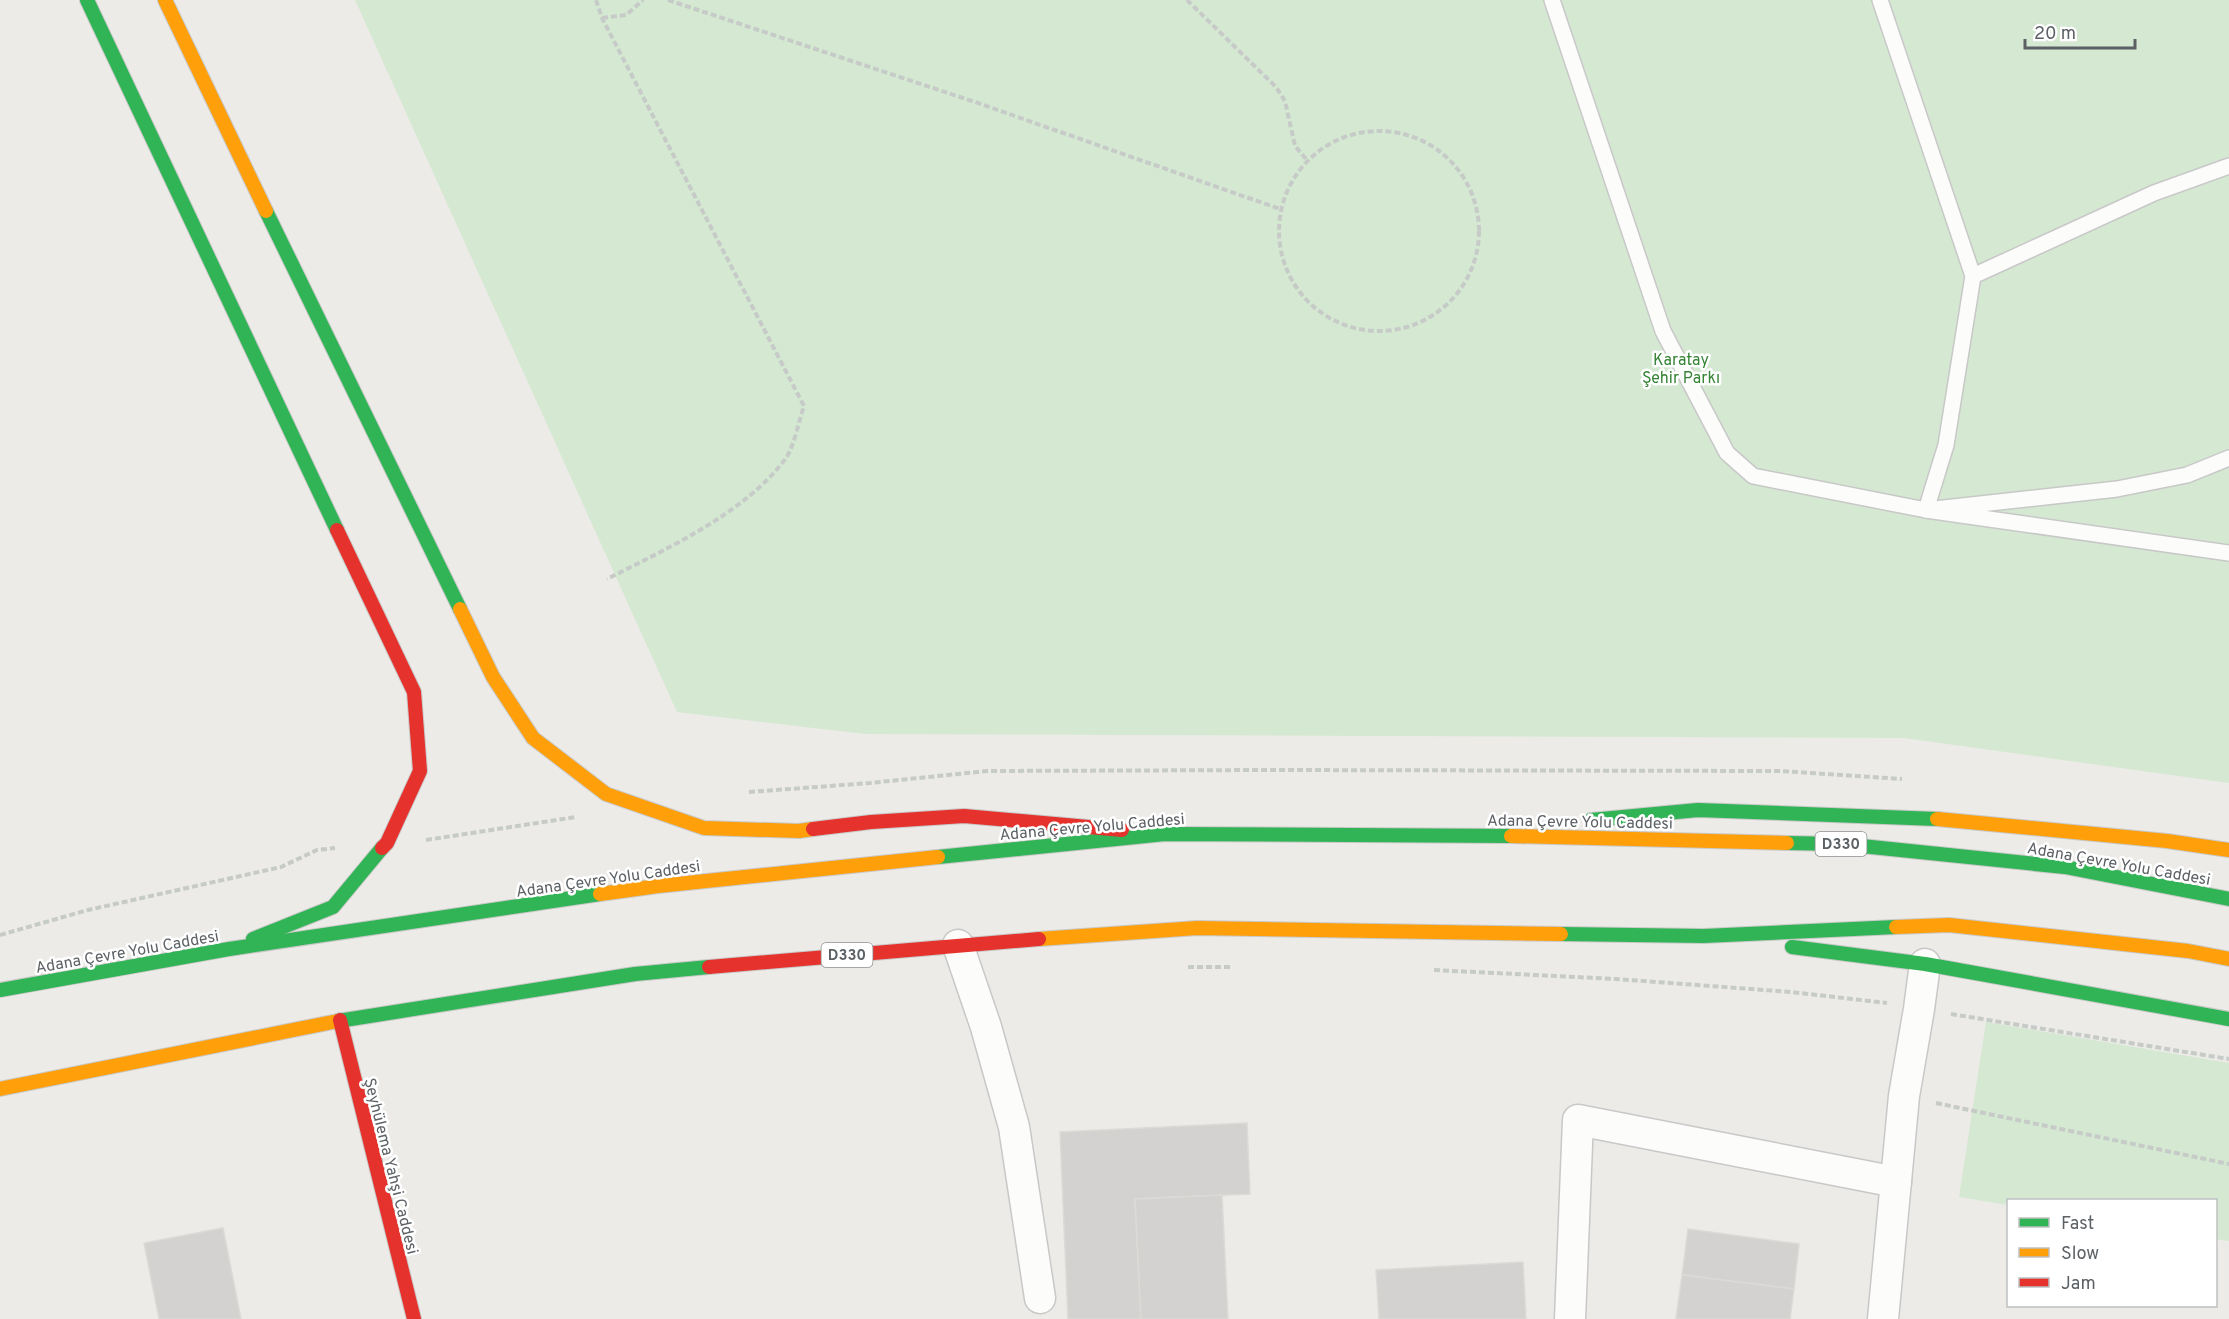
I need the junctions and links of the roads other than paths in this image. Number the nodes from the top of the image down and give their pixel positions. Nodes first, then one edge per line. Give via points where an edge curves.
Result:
1 (87, 0) edge
2 (165, 0) edge
3 (1552, 0) edge
4 (1880, 0) edge
5 (2229, 166) edge
6 (1973, 276) junction
7 (2229, 458) edge
8 (1926, 510) junction
9 (2229, 553) edge
10 (1579, 821) dead end
11 (1556, 824) dead end
12 (1165, 834) junction
13 (1449, 834) junction
14 (2229, 850) edge
15 (2229, 898) edge
16 (1704, 936) junction
17 (958, 945) junction
18 (229, 950) junction
19 (2229, 959) edge
20 (1925, 964) junction
21 (0, 990) edge
22 (2229, 1018) edge
23 (340, 1020) junction
24 (0, 1089) edge
25 (1896, 1182) junction
26 (1040, 1298) dead end
27 (414, 1319) edge
28 (1570, 1319) edge
29 (1883, 1319) edge

1 - 18 main road via 414,692 420,771 387,843 333,906
2 - 12 main road via 493,677 533,738 606,794 704,828 800,831 964,816
3 - 8 lane via 1663,331 1727,453 1753,476
4 - 6 lane
5 - 6 lane via 2154,193
6 - 8 lane via 1946,445
7 - 8 lane via 2187,475 2117,489
8 - 9 lane
10 - 14 main road, D330 via 1698,810 1937,819
11 - 13 main road, D330
12 - 13 main road, Adana Çevre Yolu Caddesi / D330
12 - 18 main road, Adana Çevre Yolu Caddesi / D330 via 658,886
13 - 15 main road, Adana Çevre Yolu Caddesi / D330 via 1842,844 2065,867
16 - 17 main road, D330 via 1197,928
16 - 19 main road, D330 via 1949,925
16 - 20 main road, D330
17 - 23 main road, D330 via 635,974
17 - 26 street via 1014,1127
18 - 21 main road, Adana Çevre Yolu Caddesi / D330
20 - 22 main road, D330
20 - 25 street via 1904,1096
23 - 24 main road, D330
23 - 27 main road, Şeyhülema Yahşi Caddesi
25 - 28 street via 1578,1120
25 - 29 street

